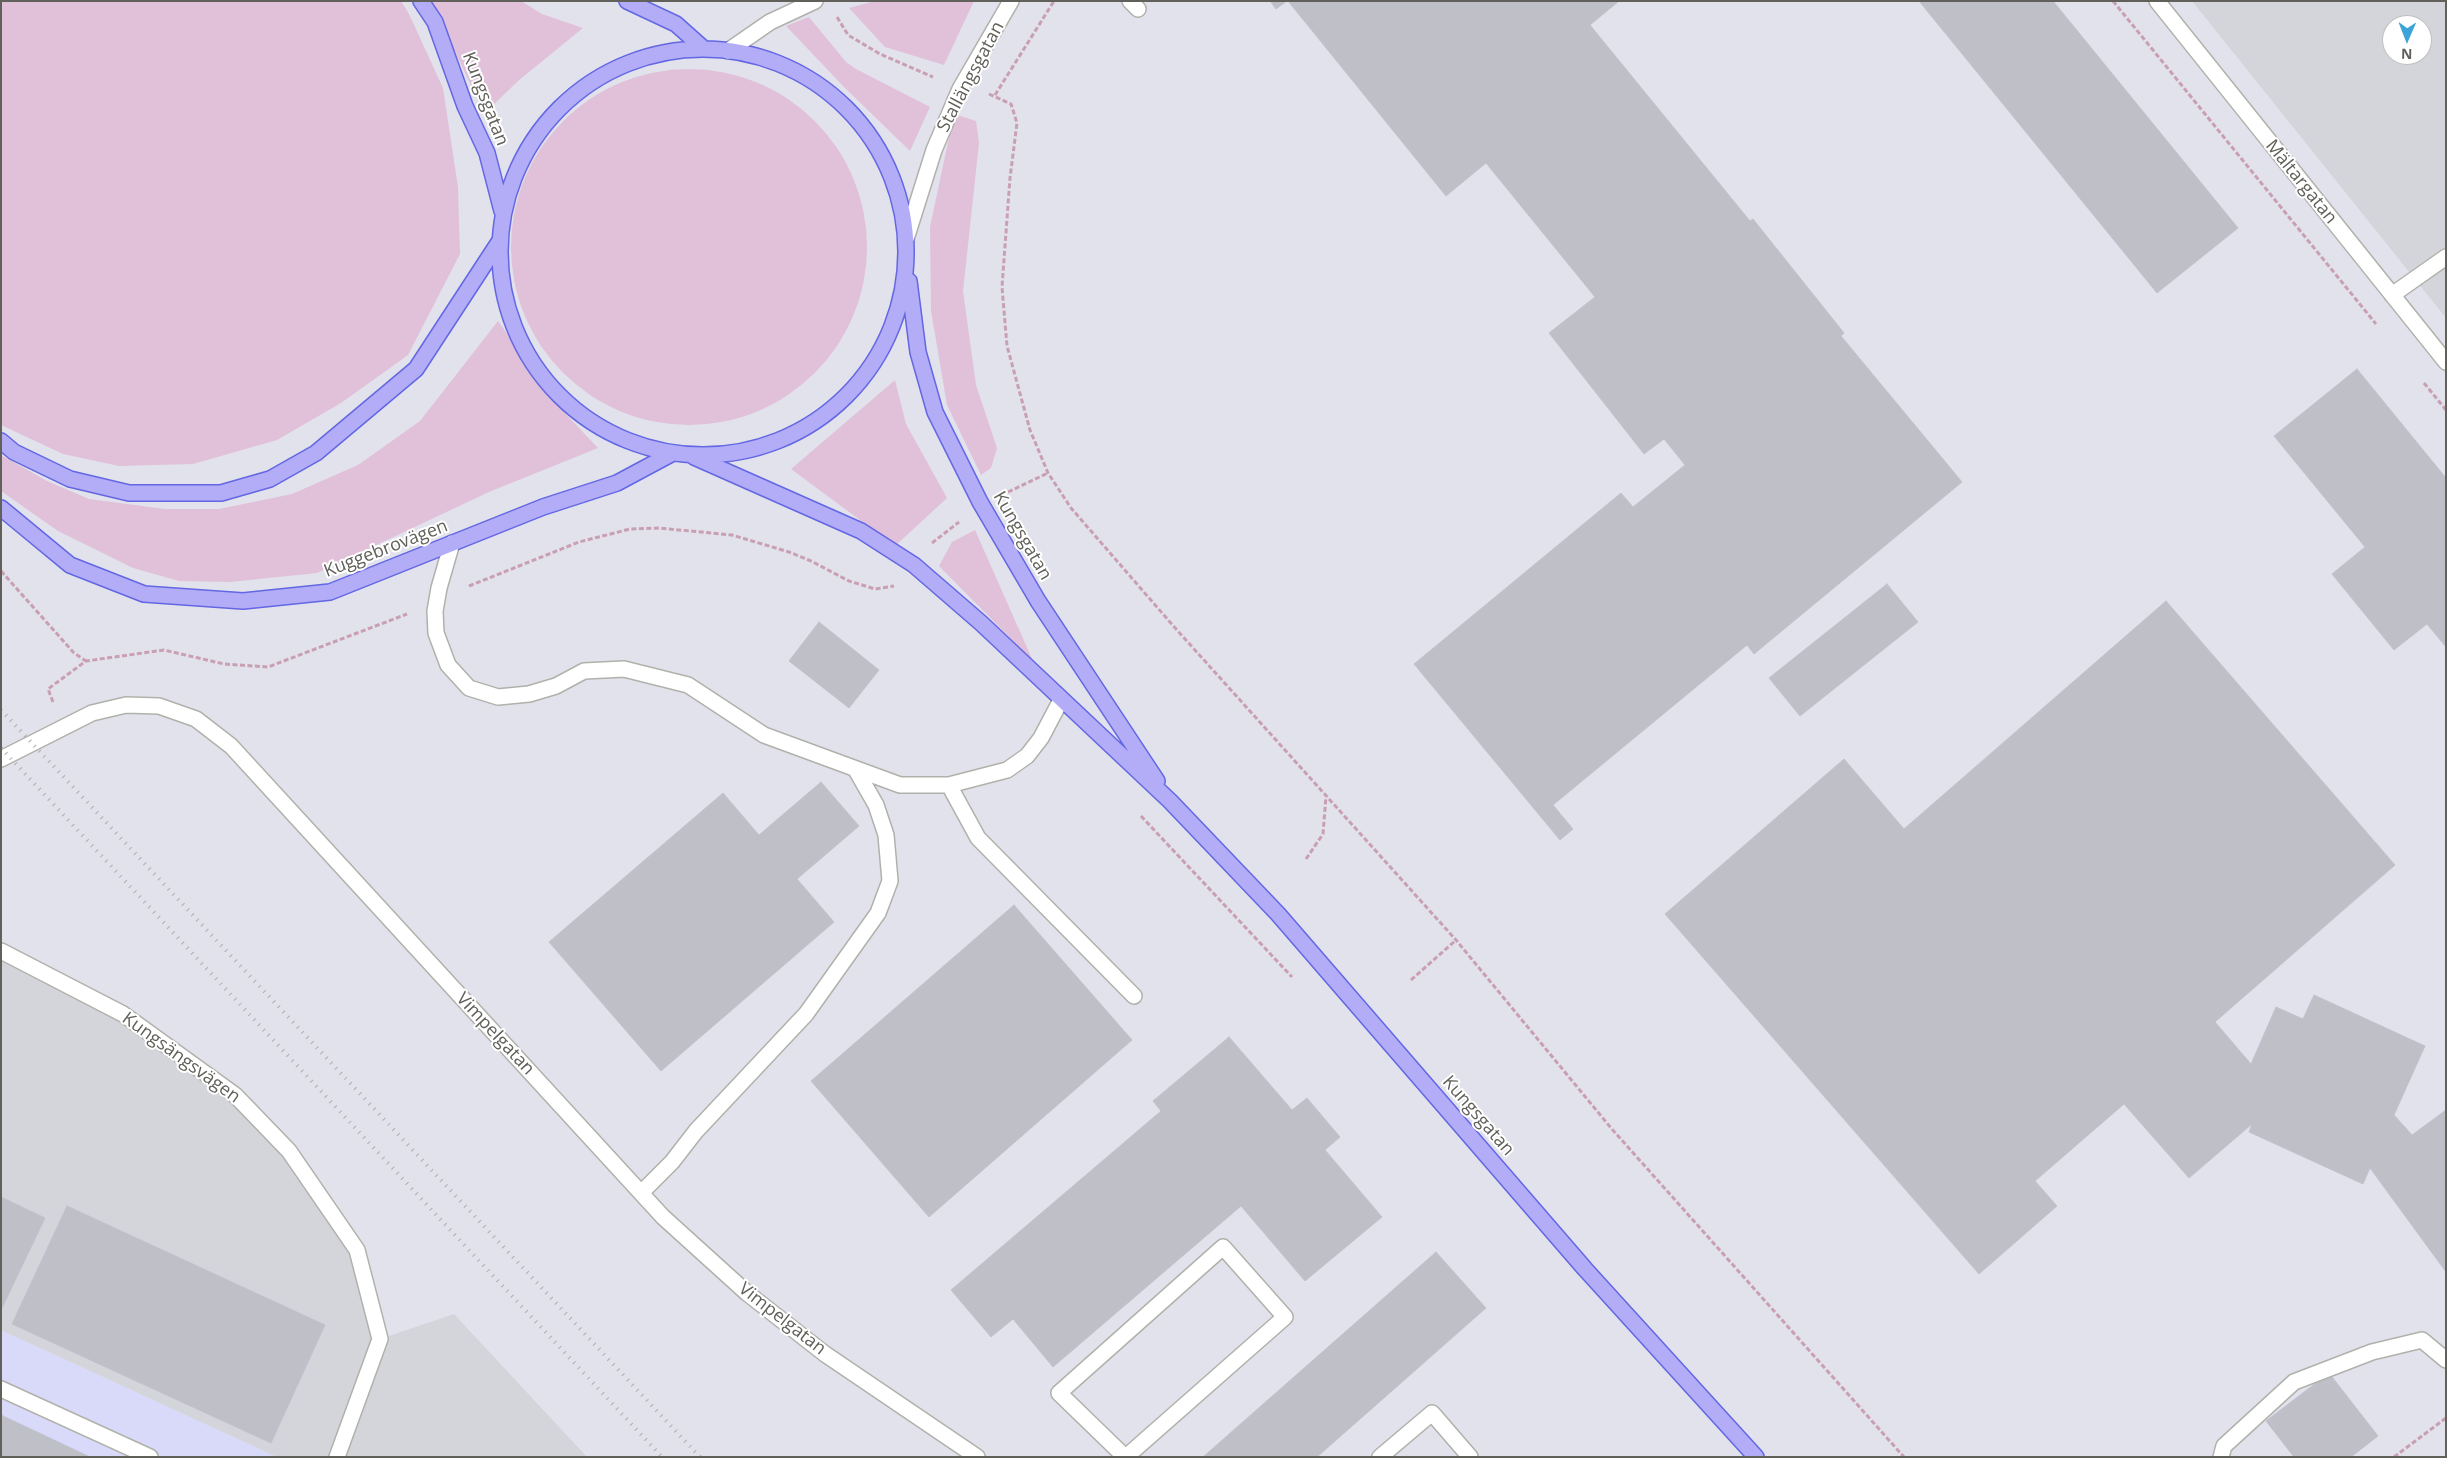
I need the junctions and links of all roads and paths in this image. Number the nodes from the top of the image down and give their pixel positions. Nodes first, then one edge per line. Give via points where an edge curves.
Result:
1 (421, 1) edge
2 (627, 1) edge
3 (815, 1) edge
4 (1011, 1) edge
5 (1054, 1) edge
6 (2114, 1) edge
7 (2156, 1) edge
8 (833, 10) dead end
9 (704, 49) junction
10 (728, 51) junction
11 (960, 89) junction
12 (995, 95) junction
13 (503, 214) junction
14 (906, 239) junction
15 (499, 242) junction
16 (2446, 257) edge
17 (907, 263) junction
18 (2392, 295) junction
19 (2378, 326) dead end
20 (2446, 362) edge
21 (2421, 379) dead end
22 (2446, 410) edge
23 (1, 441) edge
24 (673, 453) junction
25 (694, 457) junction
26 (1, 508) edge
27 (452, 543) junction
28 (1, 571) edge
29 (86, 661) dead end
30 (1061, 700) junction
31 (1, 759) edge
32 (856, 770) junction
33 (949, 785) junction
34 (1326, 796) junction
35 (1170, 801) junction
36 (1136, 810) dead end
37 (1306, 859) dead end
38 (1456, 940) junction
39 (1, 951) edge
40 (1411, 980) dead end
41 (1297, 982) dead end
42 (1134, 996) dead end
43 (641, 1193) junction
44 (2446, 1360) edge
45 (1, 1388) edge
46 (2446, 1418) edge
47 (150, 1457) edge
48 (337, 1457) edge
49 (977, 1457) edge
50 (1125, 1457) edge
51 (1380, 1457) edge
52 (1470, 1457) edge
53 (1756, 1457) edge
54 (1904, 1457) edge
55 (2221, 1457) edge
56 (2394, 1457) edge

1 - 13 main road, Kungsgatan via 435,22 465,106 487,153
2 - 9 main road via 676,24
3 - 10 street via 770,22
4 - 11 street, Stallängsgatan
5 - 12 path
6 - 19 path
7 - 18 street, Mältargatan
8 - 11 path via 848,35 880,54
9 - 10 main road
9 - 13 main road via 665,52 628,62 592,82 554,114 533,140 515,174
10 - 14 main road via 774,61 805,76 835,97 860,121 882,153 898,193
11 - 12 path
11 - 14 street, Stallängsgatan via 934,150
12 - 34 path via 1011,104 1017,123 1002,287 1007,346 1030,430 1048,473 1071,508 1129,576
13 - 15 main road
14 - 17 main road
15 - 23 main road via 416,369 316,453 270,479 221,493 129,493 70,478 14,452
15 - 24 main road via 500,275 508,312 524,350 549,387 577,413 604,431 648,449
16 - 18 street
17 - 25 main road via 900,306 886,343 867,375 839,405 806,429 764,447
17 - 35 main road, Kungsgatan via 918,352 935,412 980,502 1038,601
18 - 20 street, Mältargatan
21 - 22 path
24 - 25 main road
24 - 27 main road, Kuggebrovägen via 617,483 543,507
25 - 30 main road, Kungsgatan via 861,531 914,565 981,623
26 - 27 main road, Kuggebrovägen via 70,565 144,594 243,601 330,592
27 - 32 street via 438,588 436,634 448,665 469,688 498,697 529,694 556,686 584,671 624,670 688,685 764,735
28 - 29 path via 74,653
30 - 33 street via 1042,738 1027,756 1007,770
30 - 35 main road, Kungsgatan
31 - 43 street, Vimpelgatan via 92,713 126,705 159,706 196,719 231,746
32 - 33 street via 900,785
32 - 43 street via 876,805 886,835 890,881 878,913 806,1014
33 - 42 street via 978,838
34 - 37 path via 1323,834
34 - 38 path
35 - 53 main road, Kungsgatan via 1278,914 1585,1269
36 - 41 path
38 - 40 path
38 - 54 path via 1611,1128
39 - 48 street, Kungsängsvägen via 123,1014 236,1095 289,1151 357,1250 380,1339
43 - 49 street, Vimpelgatan via 663,1217 755,1299 825,1354
44 - 55 street via 2422,1340 2372,1352 2294,1382 2224,1446
45 - 47 street
46 - 56 path
50 - 50 street via 1285,1317 1223,1247 1059,1393
51 - 52 street via 1432,1413

